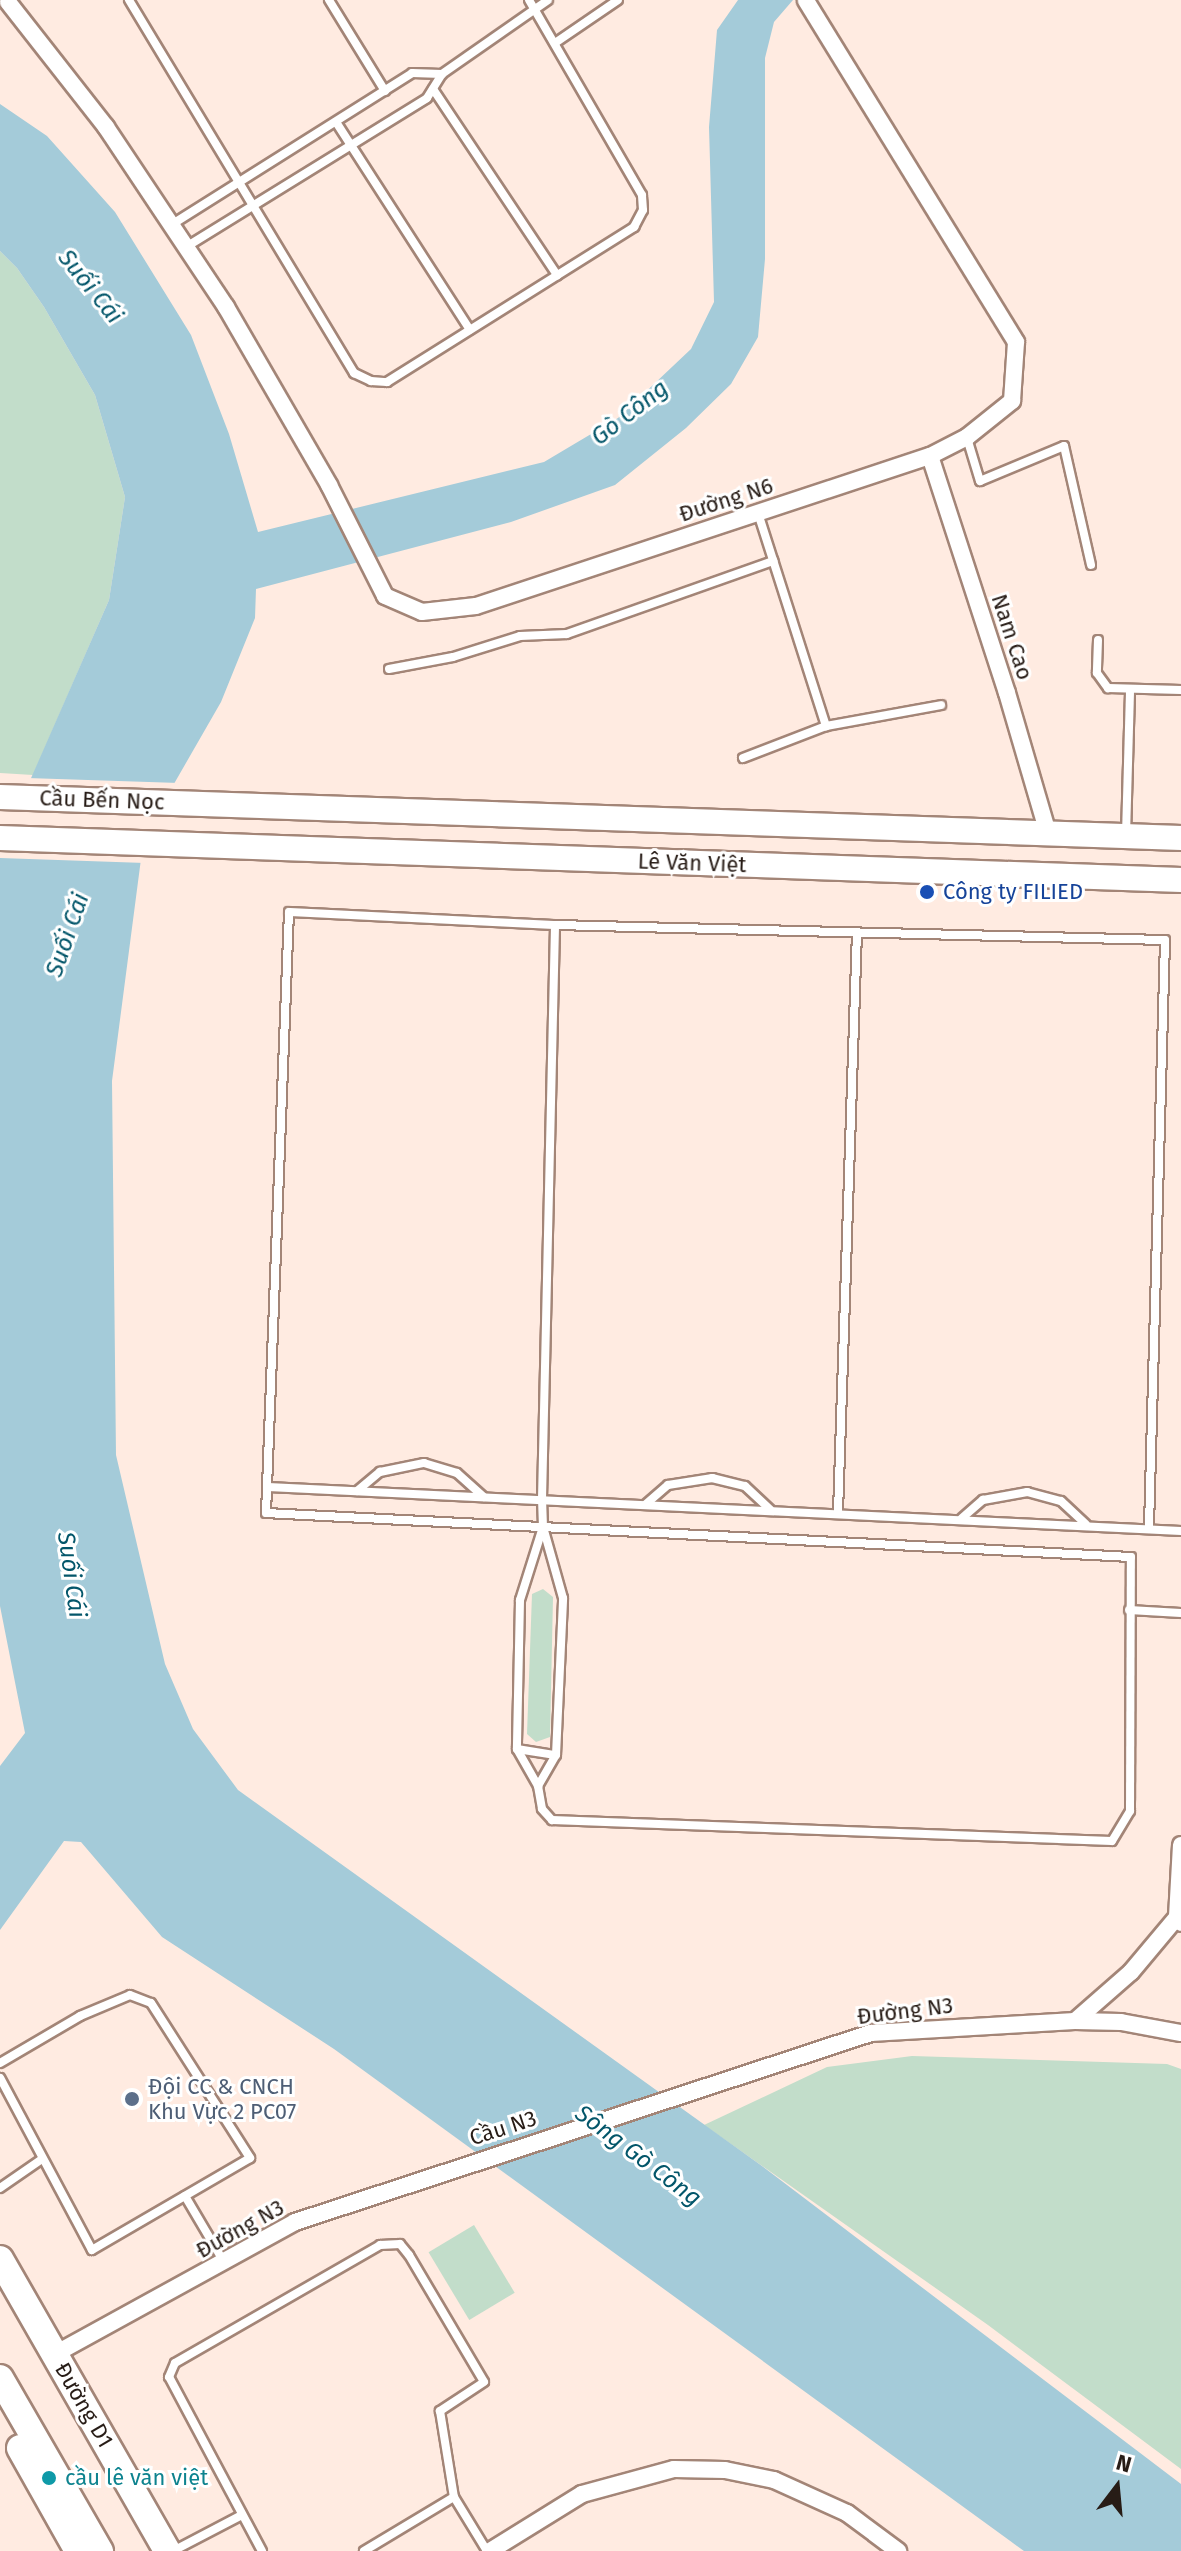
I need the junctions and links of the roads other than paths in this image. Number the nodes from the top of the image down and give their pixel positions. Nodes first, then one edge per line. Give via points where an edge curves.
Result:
1 (129, 0) edge
2 (329, 0) edge
3 (529, 0) edge
4 (548, 0) edge
5 (618, 0) edge
6 (806, 0) edge
7 (6, 5) edge
8 (535, 9) junction
9 (555, 43) junction
10 (442, 74) junction
11 (433, 89) junction
12 (385, 91) junction
13 (336, 122) junction
14 (352, 145) junction
15 (239, 183) junction
16 (253, 206) junction
17 (171, 225) junction
18 (186, 247) junction
19 (557, 275) junction
20 (470, 330) junction
21 (967, 437) junction
22 (930, 456) junction
23 (758, 513) junction
24 (773, 561) junction
25 (1091, 565) dead end
26 (1098, 640) dead end
27 (389, 669) dead end
28 (1130, 689) junction
29 (1181, 690) edge
30 (941, 705) dead end
31 (826, 726) junction
32 (743, 758) dead end
33 (0, 797) edge
34 (204, 804) joint
35 (1048, 833) junction
36 (1126, 836) junction
37 (0, 838) edge
38 (1181, 838) edge
39 (202, 846) joint
40 (1066, 876) junction
41 (1181, 880) edge
42 (555, 925) junction
43 (857, 932) junction
44 (268, 1487) junction
45 (357, 1491) junction
46 (484, 1497) junction
47 (542, 1499) junction
48 (646, 1504) junction
49 (771, 1510) junction
50 (838, 1513) junction
51 (962, 1518) junction
52 (1086, 1524) junction
53 (543, 1527) junction
54 (1149, 1529) junction
55 (1181, 1531) edge
56 (1129, 1610) junction
57 (1181, 1613) edge
58 (517, 1749) junction
59 (556, 1755) junction
60 (538, 1786) junction
61 (1181, 1845) edge
62 (1179, 1920) edge
63 (1075, 2021) junction
64 (1181, 2033) edge
65 (0, 2063) edge
66 (0, 2078) edge
67 (700, 2087) joint
68 (42, 2159) junction
69 (457, 2167) joint
70 (0, 2188) edge
71 (185, 2196) junction
72 (0, 2259) edge
73 (225, 2264) junction
74 (55, 2354) junction
75 (0, 2378) edge
76 (0, 2413) edge
77 (454, 2497) junction
78 (242, 2515) junction
79 (78, 2551) edge
80 (100, 2551) edge
81 (167, 2551) edge
82 (173, 2551) edge
83 (262, 2551) edge
84 (364, 2551) edge
85 (488, 2551) edge
86 (898, 2551) edge

1 - 15 lane
2 - 12 lane
3 - 8 lane
4 - 8 lane
5 - 9 lane
6 - 21 street, Đường N6 via 1016,342 1012,401
7 - 17 street via 106,127
8 - 9 lane
8 - 10 lane
9 - 19 lane via 642,195 643,210 634,227
10 - 11 lane
10 - 12 lane via 412,73
11 - 14 lane
11 - 19 lane
12 - 13 lane
13 - 14 lane
13 - 15 lane
14 - 16 lane
14 - 20 lane
15 - 16 lane
15 - 17 lane
16 - 18 lane
16 - 20 lane via 354,373 387,382
17 - 18 street
18 - 23 street, Đường N6 via 329,485 385,596 422,612 476,606
19 - 20 lane
21 - 22 street, Đường N6
21 - 25 lane via 980,481 1064,446
22 - 23 street, Đường N6
22 - 35 street, Nam Cao
23 - 24 lane
24 - 27 lane via 567,634 520,636
24 - 31 lane
26 - 28 lane via 1099,679 1108,688
28 - 29 lane
28 - 36 lane
30 - 31 lane
31 - 32 lane
33 - 34 main road, Cầu Bến Nọc
34 - 35 main road, Lê Văn Việt
35 - 36 main road, Lê Văn Việt
35 - 40 main road
36 - 38 main road, Lê Văn Việt
37 - 39 main road, Cầu Bến Nọc
39 - 40 main road, Lê Văn Việt
40 - 41 main road, Lê Văn Việt
42 - 43 lane
42 - 44 lane via 289,912
42 - 47 lane
43 - 50 lane
43 - 54 lane via 1165,940
44 - 45 lane
44 - 53 lane via 266,1513
45 - 46 lane
45 - 46 lane via 380,1472 424,1463 457,1473
46 - 47 lane
47 - 48 lane
47 - 53 lane
48 - 49 lane
48 - 49 lane via 668,1485 712,1478 745,1486
49 - 50 lane
50 - 51 lane
51 - 52 lane
51 - 52 lane via 983,1500 1027,1492 1061,1501
52 - 54 lane
53 - 56 lane via 1131,1557
53 - 58 lane via 520,1600
53 - 59 lane via 563,1598
54 - 55 lane
56 - 57 lane
56 - 60 lane via 1130,1811 1112,1841 552,1820 542,1809
58 - 59 lane
58 - 60 lane
59 - 60 lane
61 - 62 street
62 - 63 street
63 - 64 street, Đường N3 via 1121,2022
63 - 67 street, Đường N3 via 871,2033
65 - 71 lane via 80,2016 130,1995 151,2003 250,2158
66 - 68 lane
67 - 69 street, Cầu N3
68 - 70 lane
68 - 71 lane via 92,2250
69 - 73 street, Đường N3 via 295,2222
71 - 73 lane
72 - 74 main road, Đường D1
73 - 74 street, Đường N3
74 - 81 main road, Đường D1
75 - 80 main road
76 - 79 main road
77 - 78 lane via 440,2411 484,2382 409,2255 400,2244 380,2245 175,2363 169,2377
77 - 84 lane
77 - 85 lane
78 - 82 lane
78 - 83 lane
85 - 86 street via 582,2494 674,2469 725,2470 774,2480 847,2513

